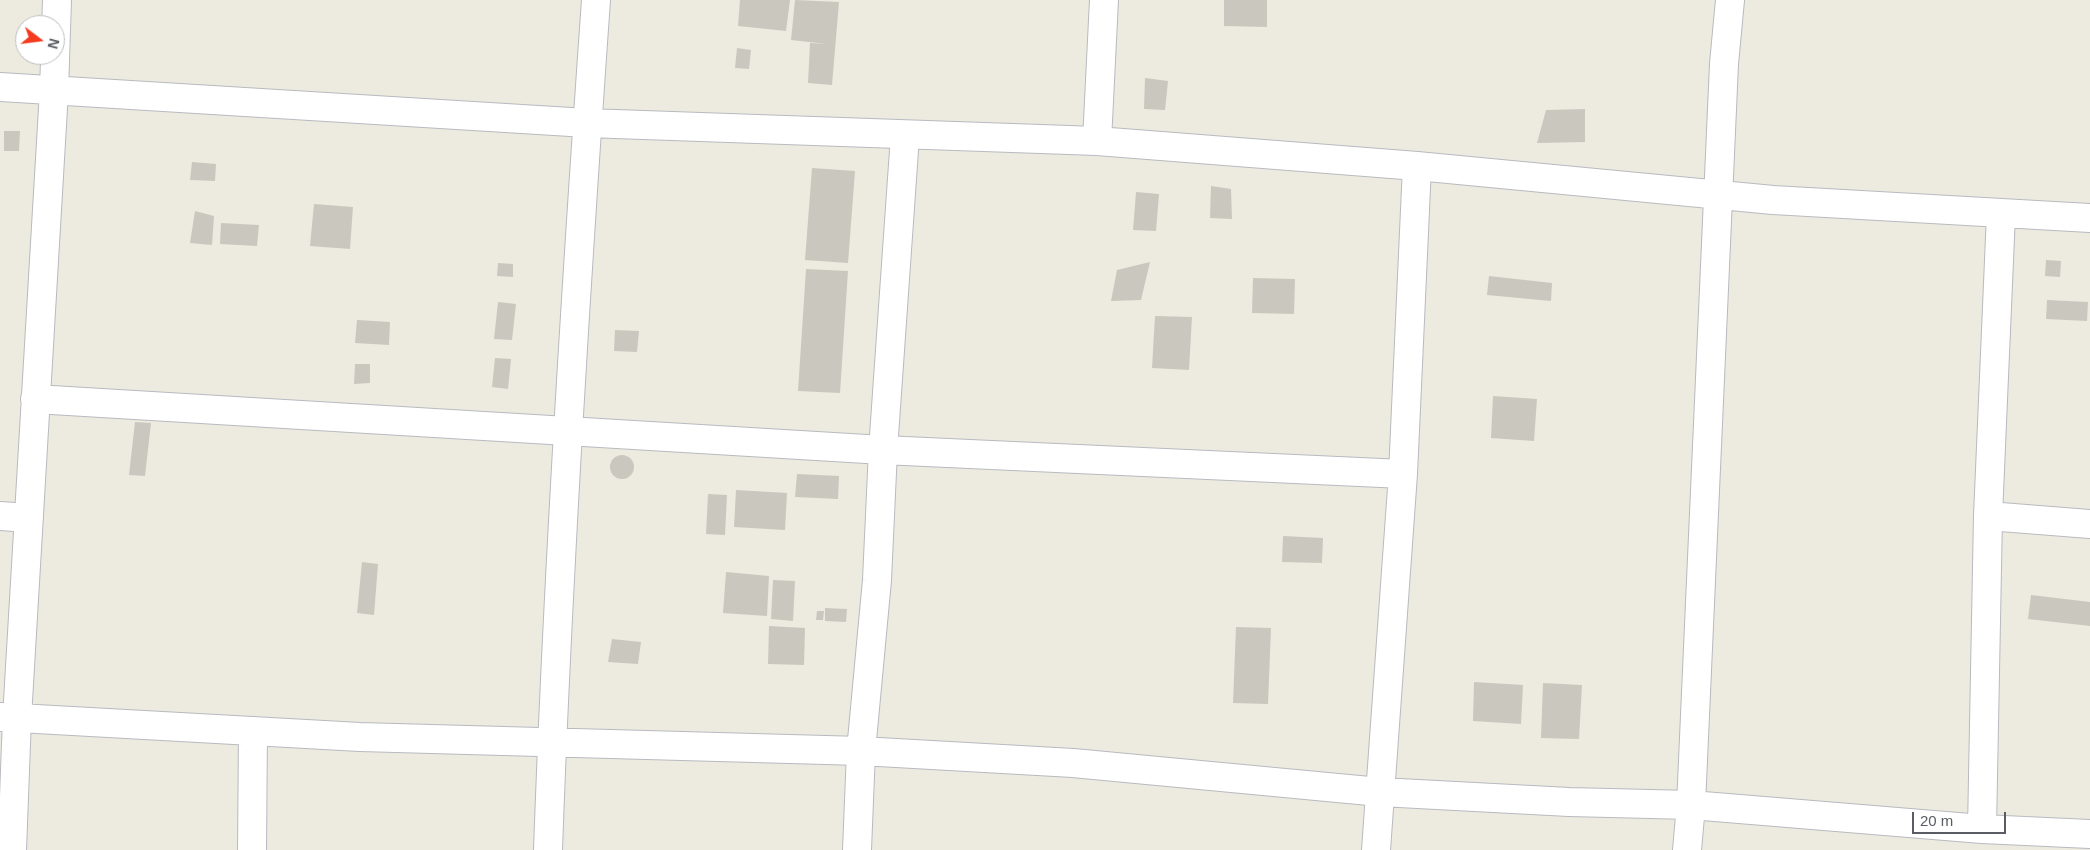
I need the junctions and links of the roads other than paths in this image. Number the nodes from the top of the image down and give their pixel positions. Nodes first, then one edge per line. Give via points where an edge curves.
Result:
1 (57, 0) edge
2 (596, 0) edge
3 (1104, 0) edge
4 (1730, 0) edge
5 (0, 87) edge
6 (54, 91) junction
7 (587, 123) junction
8 (905, 136) junction
9 (1097, 141) junction
10 (1417, 166) junction
11 (1720, 194) junction
12 (2002, 214) junction
13 (2090, 218) edge
14 (35, 399) junction
15 (569, 430) junction
16 (883, 450) junction
17 (1403, 474) junction
18 (0, 516) edge
19 (1988, 516) junction
20 (29, 518) junction
21 (2090, 524) edge
22 (8, 718) edge
23 (253, 731) junction
24 (552, 743) junction
25 (861, 751) junction
26 (1380, 792) junction
27 (1691, 805) junction
28 (1982, 829) junction
29 (2090, 834) edge
30 (12, 850) edge
31 (252, 850) edge
32 (548, 850) edge
33 (858, 850) edge
34 (1376, 850) edge
35 (1688, 850) edge

1 - 6 street
2 - 7 street
3 - 9 street
4 - 11 street via 1724,64
5 - 6 street
6 - 7 street
6 - 14 street
7 - 8 street
7 - 15 street
8 - 9 street
8 - 16 street
9 - 10 street
10 - 11 street
10 - 17 street
11 - 12 street
11 - 27 street
12 - 13 street
12 - 19 street
14 - 15 street
14 - 20 street
15 - 16 street
15 - 24 street
16 - 17 street
16 - 25 street via 878,580
17 - 26 street
18 - 20 street
19 - 21 street
19 - 28 street
20 - 22 street
22 - 23 street
22 - 30 street
23 - 24 street
23 - 31 street
24 - 25 street
24 - 32 street
25 - 26 street via 1073,763
25 - 33 street
26 - 27 street
26 - 34 street
27 - 28 street
27 - 35 street
28 - 29 street

